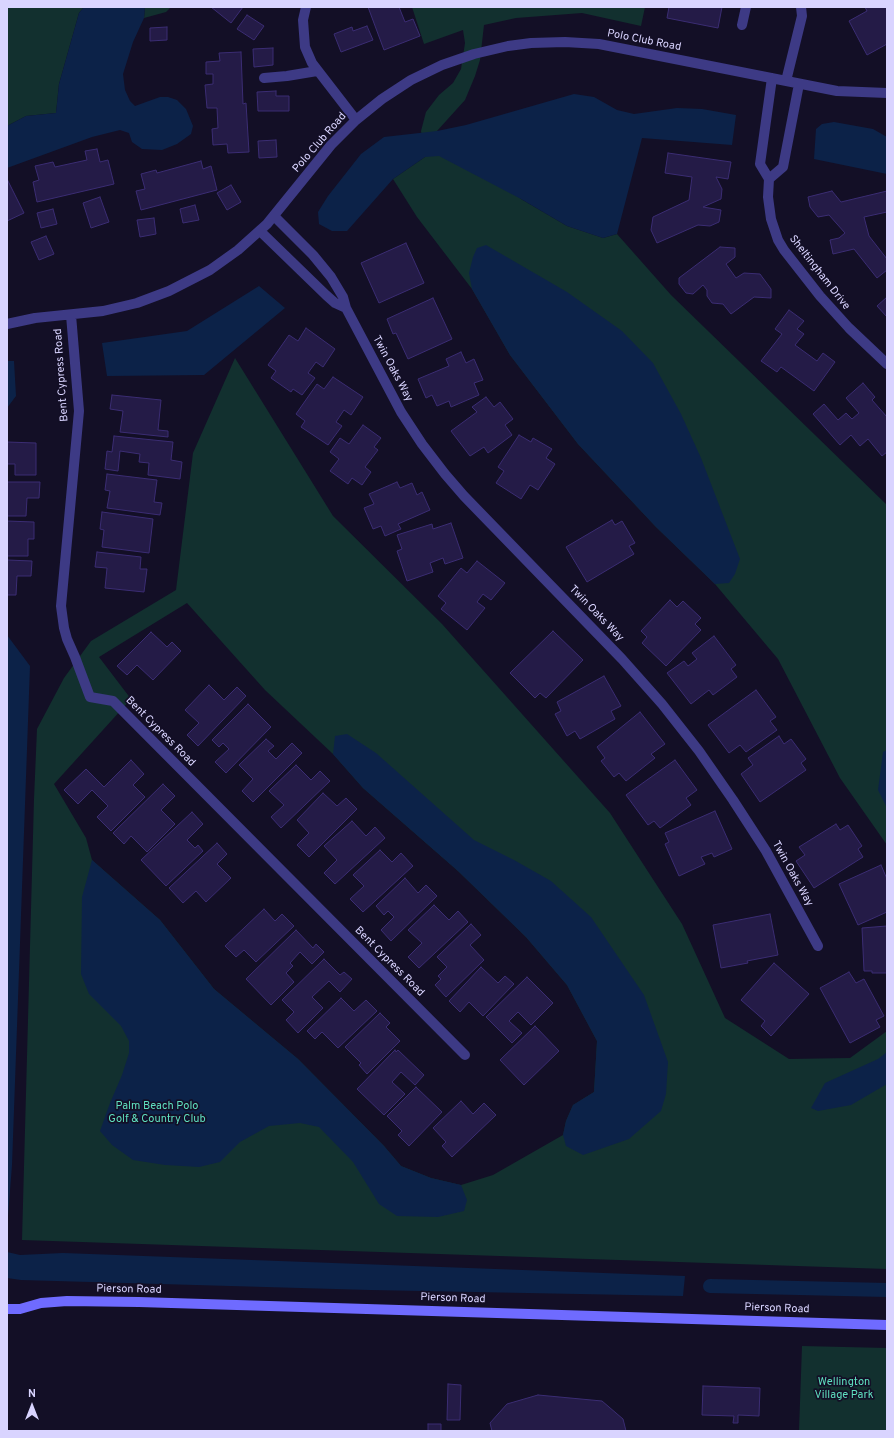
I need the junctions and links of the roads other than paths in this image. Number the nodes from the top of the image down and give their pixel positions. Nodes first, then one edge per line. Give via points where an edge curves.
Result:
1 (306, 7) edge
2 (746, 7) edge
3 (801, 7) edge
4 (742, 25) dead end
5 (317, 71) junction
6 (264, 78) dead end
7 (772, 78) junction
8 (786, 81) junction
9 (800, 84) junction
10 (887, 93) edge
11 (356, 120) junction
12 (769, 179) junction
13 (274, 216) junction
14 (260, 231) junction
15 (346, 308) junction
16 (71, 315) junction
17 (7, 324) edge
18 (887, 364) edge
19 (818, 946) dead end
20 (464, 1055) dead end
21 (7, 1309) edge
22 (20, 1309) junction
23 (7, 1315) edge
24 (887, 1325) edge

1 - 5 street via 303,20 305,47
2 - 4 street
3 - 8 street via 802,16
5 - 6 street
5 - 11 street
7 - 8 street, Polo Club Road
7 - 11 street, Polo Club Road via 599,44 530,43 474,54 442,65 411,80
7 - 12 street, Sheltingham Drive via 760,164
8 - 9 street, Polo Club Road
9 - 10 street, Polo Club Road via 837,91
9 - 12 street via 783,167
11 - 13 street, Polo Club Road via 331,145
12 - 18 street, Sheltingham Drive via 771,219 784,250 820,296
13 - 14 street, Polo Club Road
13 - 15 street, Twin Oaks Way via 331,277 343,297
14 - 15 street via 326,295
14 - 16 street, Polo Club Road via 210,270 169,291 137,303
15 - 19 street, Twin Oaks Way via 402,412 445,474 622,659 699,751 766,851
16 - 17 street, Polo Club Road via 35,318
16 - 20 street, Bent Cypress Road via 79,411 61,606 67,639 90,697 113,701
21 - 22 street, Pierson Road
22 - 23 street, Pierson Road
22 - 24 street, Pierson Road via 41,1303 67,1301 139,1302

